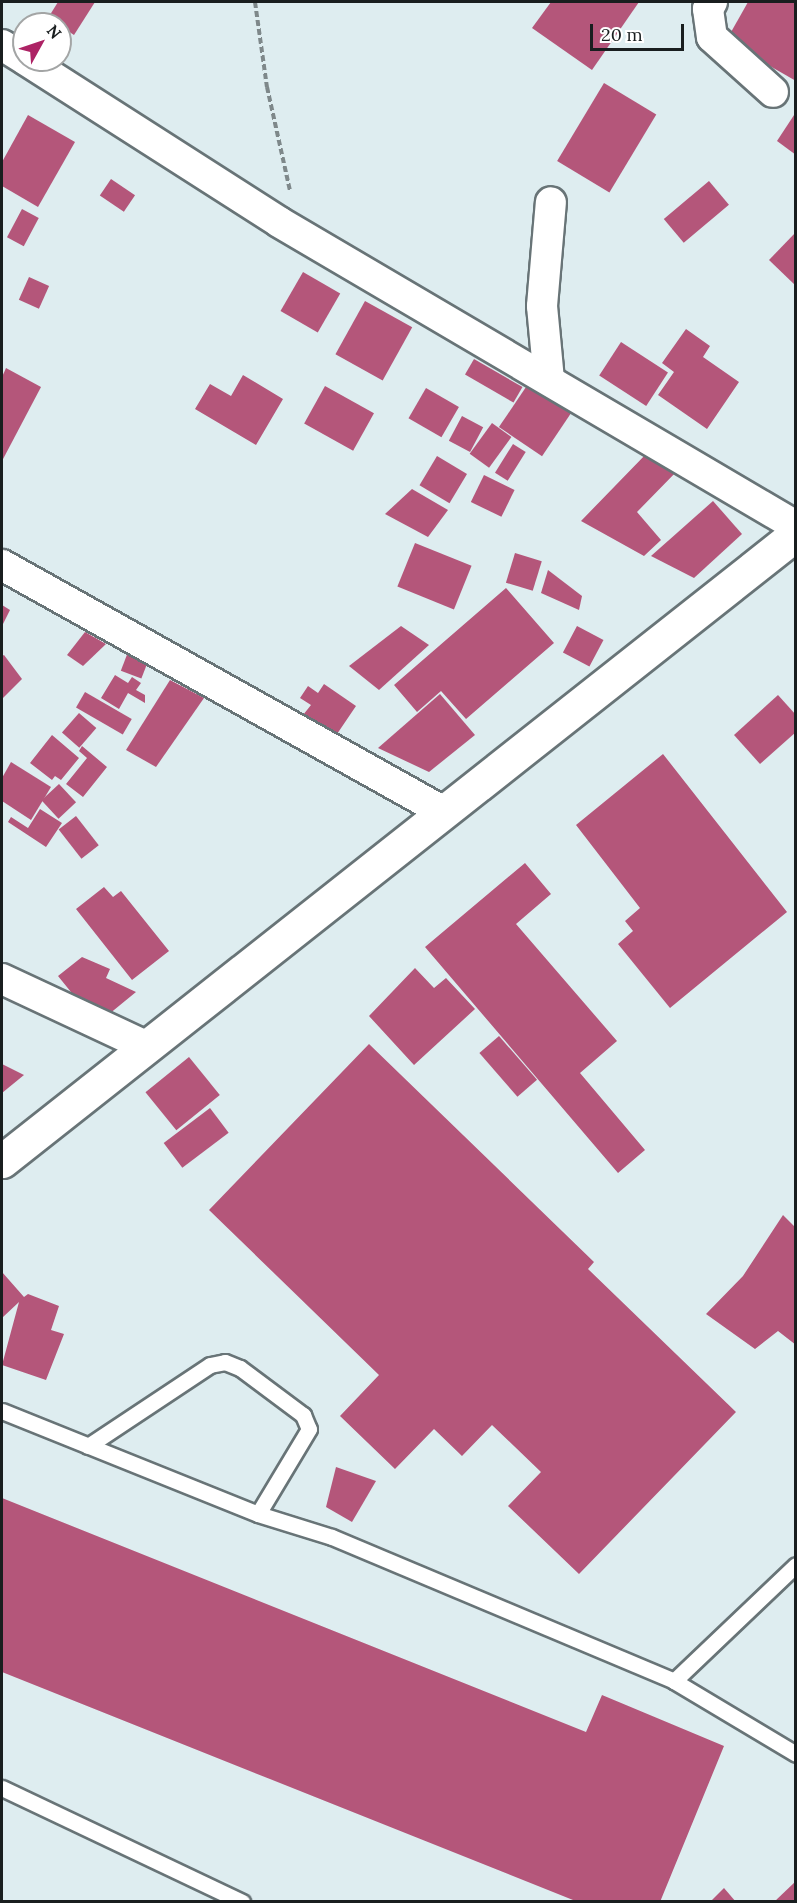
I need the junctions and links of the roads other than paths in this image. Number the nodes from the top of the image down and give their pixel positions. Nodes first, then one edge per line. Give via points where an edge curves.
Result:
1 (712, 2) edge
2 (45, 72) edge
3 (773, 92) dead end
4 (551, 202) dead end
5 (549, 380) junction
6 (795, 526) edge
7 (795, 534) edge
8 (2, 565) edge
9 (444, 812) junction
10 (2, 979) edge
11 (148, 1047) junction
12 (2, 1161) edge
13 (2, 1411) edge
14 (87, 1446) junction
15 (258, 1514) junction
16 (795, 1565) edge
17 (674, 1681) junction
18 (795, 1754) edge
19 (2, 1788) edge
20 (242, 1902) edge

1 - 3 street via 708,9 712,37
2 - 5 street via 299,233
4 - 5 street via 542,306
5 - 6 street
7 - 9 street
8 - 9 street
9 - 11 street
10 - 11 street
11 - 12 street
13 - 14 lane
14 - 15 lane
14 - 15 lane via 210,1365 225,1362 240,1368 303,1415 309,1429
15 - 17 lane via 332,1538
16 - 17 lane
17 - 18 lane
19 - 20 lane

